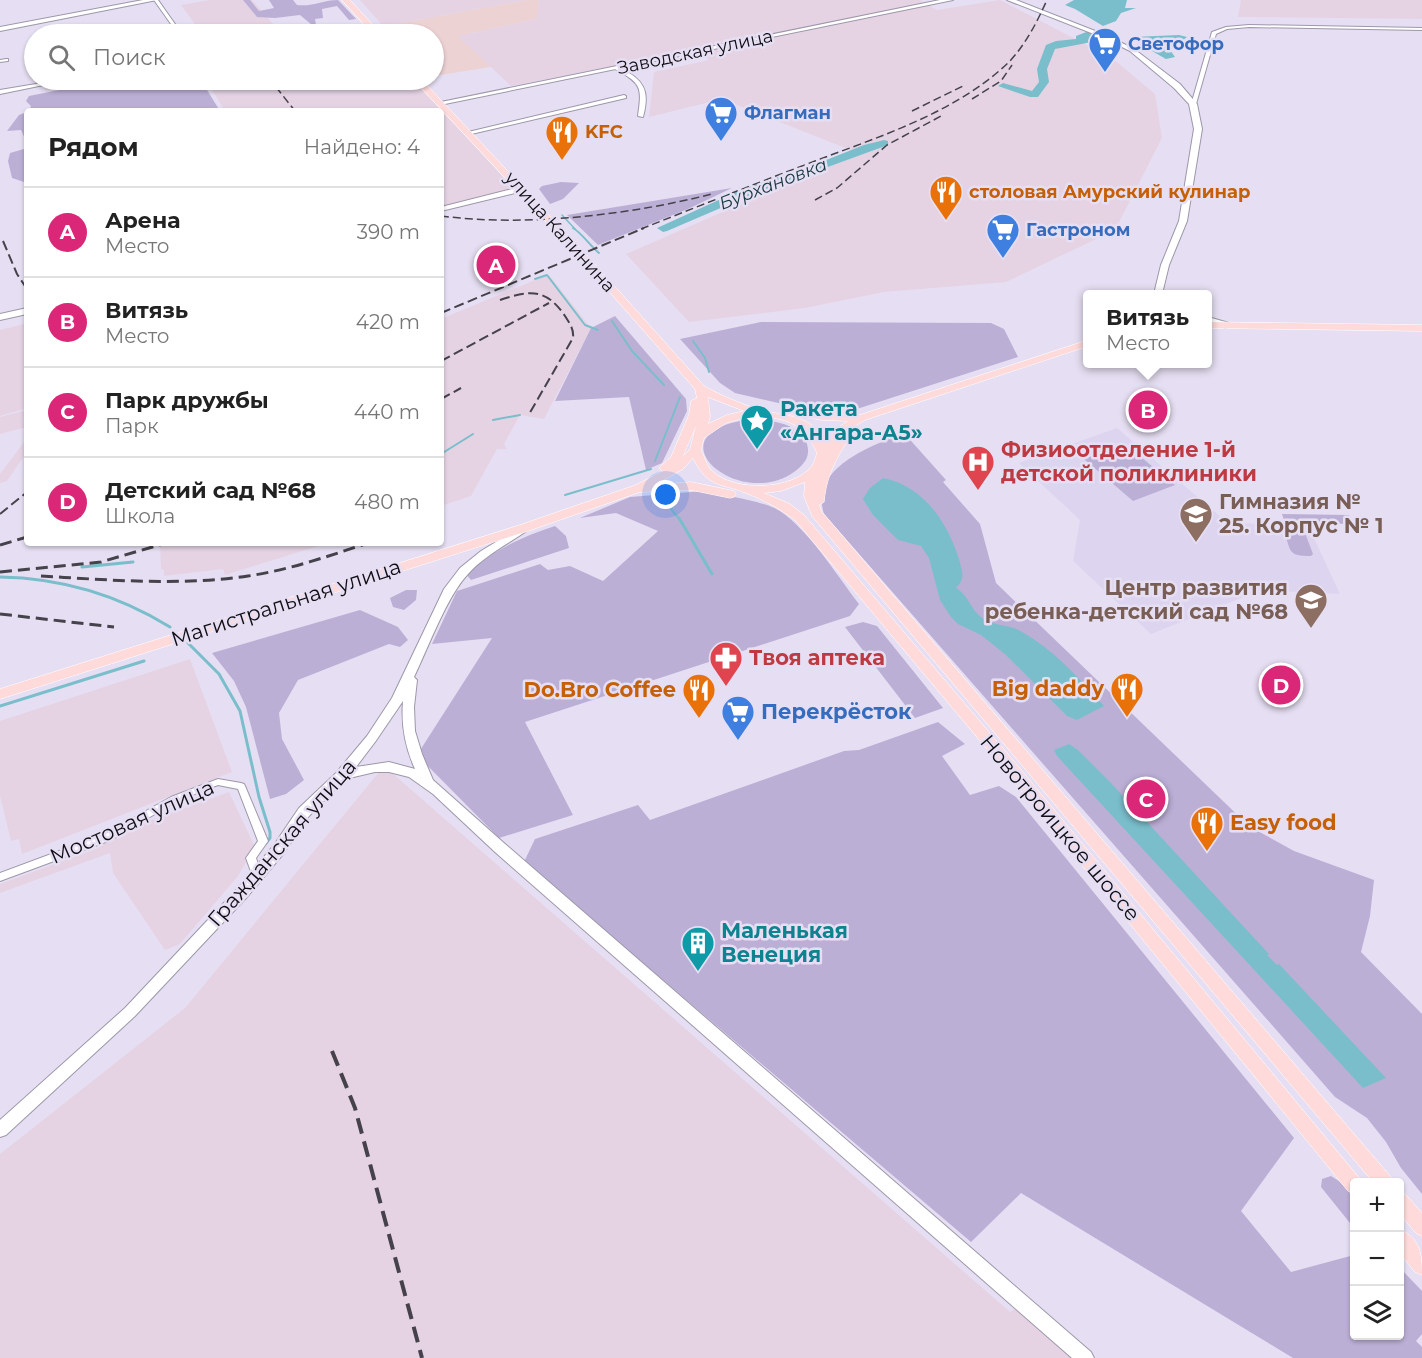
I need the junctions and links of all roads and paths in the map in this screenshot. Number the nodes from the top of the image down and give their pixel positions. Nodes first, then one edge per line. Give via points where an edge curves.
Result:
1 (13, 0) edge
2 (155, 0) edge
3 (346, 0) edge
4 (950, 0) edge
5 (1010, 0) edge
6 (0, 2) edge
7 (27, 24) edge
8 (173, 24) edge
9 (368, 24) edge
10 (24, 25) edge
11 (0, 29) edge
12 (1422, 29) edge
13 (617, 68) junction
14 (24, 88) edge
15 (427, 90) edge
16 (0, 92) edge
17 (624, 97) dead end
18 (440, 104) junction
19 (1193, 104) junction
20 (444, 108) edge
21 (444, 108) edge
22 (641, 116) dead end
23 (467, 133) junction
24 (520, 189) junction
25 (444, 208) edge
26 (1159, 290) edge
27 (24, 312) edge
28 (0, 317) edge
29 (1212, 323) edge
30 (1422, 328) edge
31 (1083, 344) edge
32 (700, 388) junction
33 (763, 414) junction
34 (861, 418) junction
35 (797, 422) junction
36 (700, 436) junction
37 (822, 448) junction
38 (694, 450) junction
39 (812, 474) junction
40 (718, 482) junction
41 (640, 488) junction
42 (749, 490) junction
43 (816, 513) junction
44 (800, 518) junction
45 (524, 528) junction
46 (412, 670) junction
47 (0, 694) edge
48 (341, 776) junction
49 (427, 779) junction
50 (256, 874) junction
51 (0, 877) edge
52 (0, 1130) edge
53 (1381, 1178) edge
54 (1350, 1180) edge
55 (1404, 1206) edge
56 (1422, 1227) edge
57 (1404, 1244) edge
58 (1422, 1266) edge
59 (1084, 1358) edge

1 - 6 street
2 - 7 street
2 - 8 street
3 - 9 main road
4 - 13 street, Заводская улица
5 - 19 street via 1132,50
10 - 11 street
12 - 19 street via 1226,28 1214,33
13 - 18 street, Заводская улица
13 - 22 street via 642,84 645,91
14 - 16 street
15 - 18 main road, улица Калинина
17 - 23 street
18 - 21 main road, улица Калинина
19 - 26 street via 1198,129 1183,221
20 - 23 main road, улица Калинина
23 - 24 main road, улица Калинина
24 - 25 street
24 - 32 main road, улица Калинина
27 - 28 street
29 - 30 main road
31 - 34 main road
32 - 33 main road
32 - 34 main road via 805,415
32 - 36 main road via 704,410
32 - 41 main road via 695,416 676,459
33 - 35 main road
33 - 36 main road via 726,419
34 - 35 main road
34 - 37 main road
34 - 43 main road via 838,446 818,492
35 - 37 main road via 818,438
36 - 38 main road
37 - 39 main road via 821,461
38 - 40 main road via 697,462
38 - 41 main road via 679,467
39 - 42 main road via 784,488
39 - 43 main road via 810,496
40 - 41 main road
40 - 42 main road
41 - 44 main road via 711,489 768,503
41 - 45 main road, Магистральная улица
42 - 44 main road, Новотроицкое шоссе
43 - 53 main road, Новотроицкое шоссе
44 - 54 main road, Новотроицкое шоссе
45 - 46 street, Гражданская улица via 464,571 424,638
45 - 47 main road, Магистральная улица
46 - 48 street, Гражданская улица via 397,700
46 - 49 street via 408,732 414,756
48 - 49 street via 392,767
48 - 50 street, Гражданская улица via 304,812
49 - 59 street
50 - 51 street, Мостовая улица via 251,858 263,841 241,786 218,782 174,800 108,837
50 - 52 street, Гражданская улица via 129,1012
55 - 56 main road
57 - 58 main road

